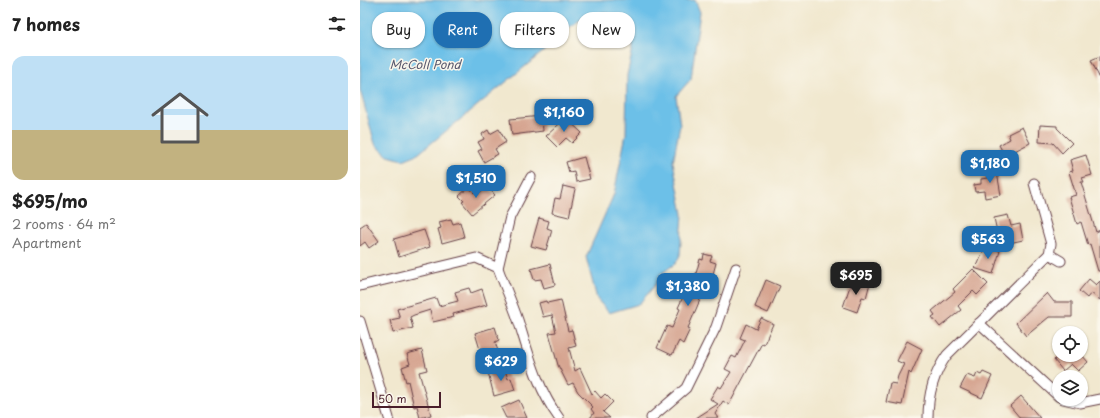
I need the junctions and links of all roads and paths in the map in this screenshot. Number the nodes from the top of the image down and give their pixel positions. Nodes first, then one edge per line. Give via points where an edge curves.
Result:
1 (531, 178) dead end
2 (1034, 183) dead end
3 (1049, 254) junction
4 (1062, 261) dead end
5 (498, 268) junction
6 (736, 268) dead end
7 (360, 286) edge
8 (360, 321) edge
9 (979, 323) junction
10 (1052, 391) edge
11 (1100, 399) edge
12 (1088, 401) edge
13 (389, 418) edge
14 (559, 418) edge
15 (651, 418) edge
16 (928, 418) edge

1 - 5 street via 510,217
2 - 3 street via 1051,244
3 - 4 street
3 - 9 street
5 - 7 street via 476,258
5 - 14 street via 534,374
6 - 15 street via 716,326 686,388
8 - 13 street
9 - 10 street
9 - 16 street via 938,367 930,396
11 - 12 street

